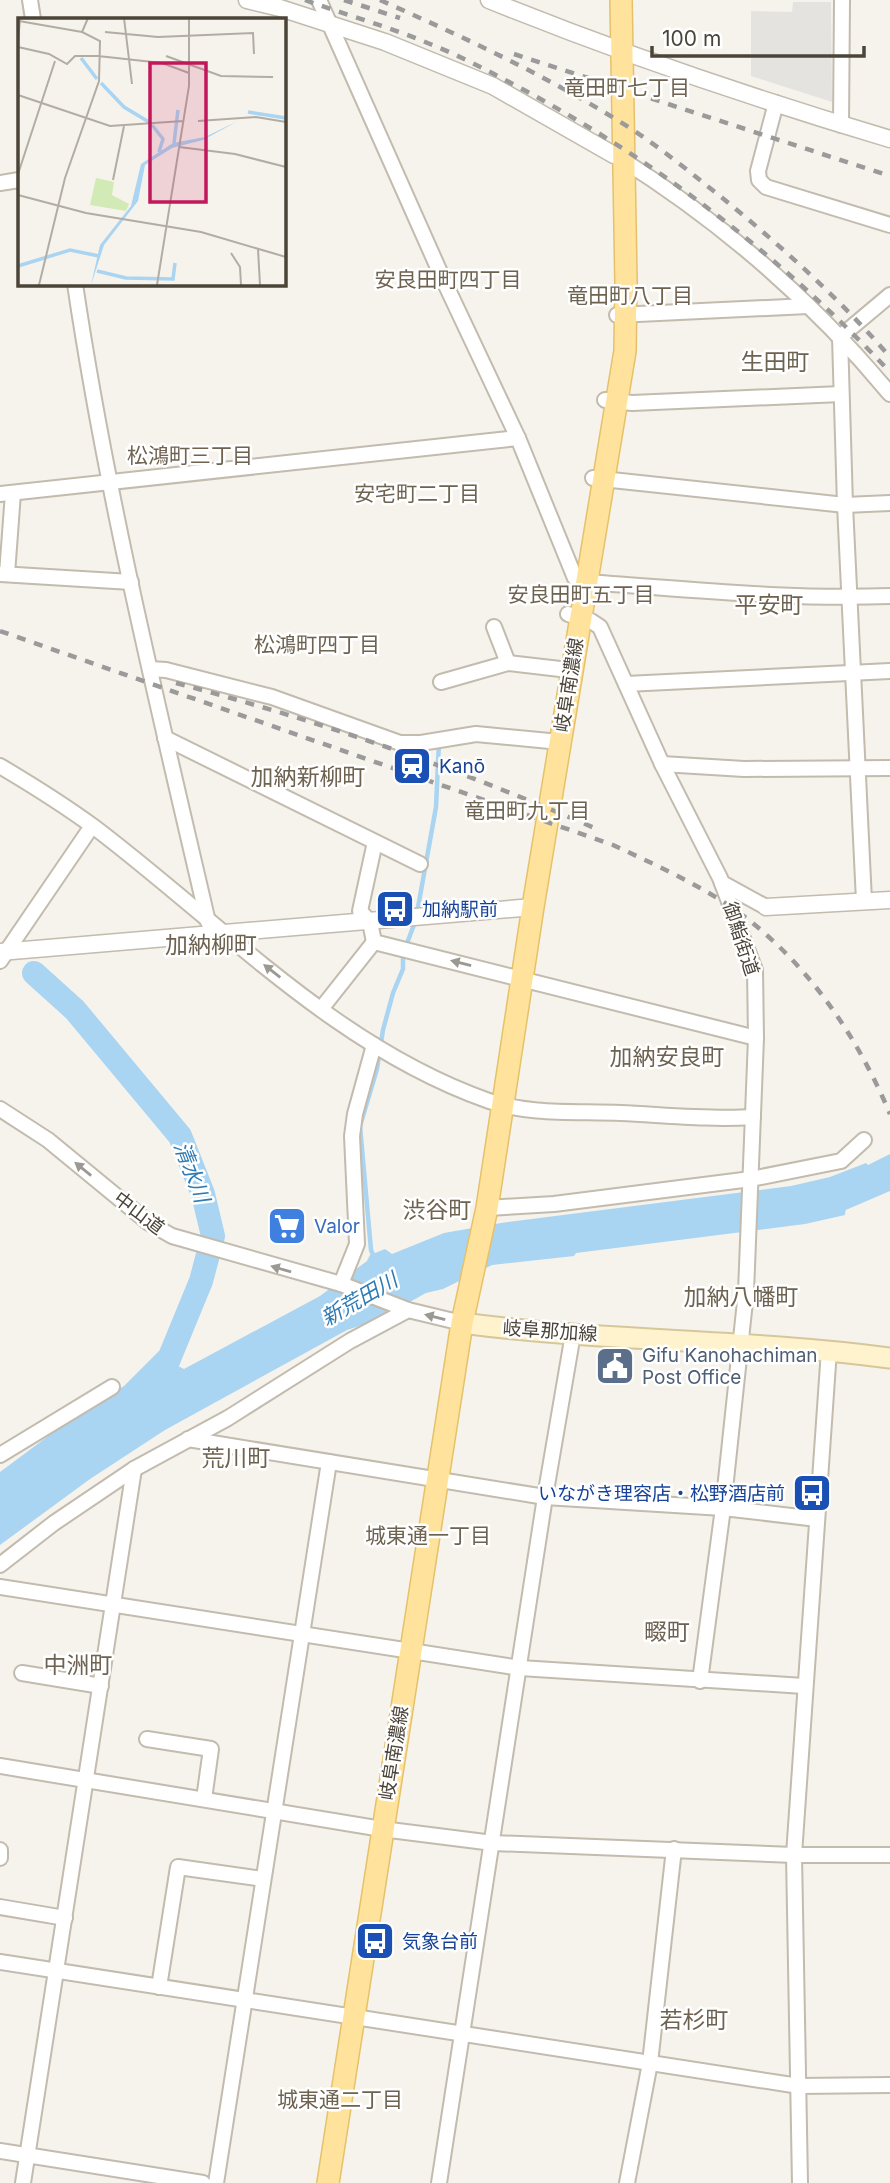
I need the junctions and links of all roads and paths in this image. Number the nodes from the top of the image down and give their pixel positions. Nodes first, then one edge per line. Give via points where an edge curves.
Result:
1 (30, 0) edge
2 (247, 0) edge
3 (319, 0) edge
4 (489, 0) edge
5 (610, 0) edge
6 (621, 0) edge
7 (842, 0) edge
8 (33, 18) edge
9 (331, 24) junction
10 (616, 48) junction
11 (776, 103) junction
12 (841, 124) junction
13 (890, 139) edge
14 (620, 158) junction
15 (18, 180) edge
16 (0, 183) edge
17 (890, 225) edge
18 (75, 285) edge
19 (890, 295) edge
20 (808, 306) junction
21 (621, 315) junction
22 (840, 337) junction
23 (841, 394) junction
24 (890, 394) edge
25 (610, 401) junction
26 (518, 438) junction
27 (598, 479) junction
28 (109, 482) junction
29 (7, 493) edge
30 (890, 503) edge
31 (845, 505) junction
32 (4, 574) edge
33 (580, 580) junction
34 (131, 582) junction
35 (890, 596) edge
36 (850, 598) junction
37 (574, 616) junction
38 (494, 627) dead end
39 (508, 663) junction
40 (150, 669) junction
41 (560, 669) junction
42 (890, 671) edge
43 (853, 673) junction
44 (441, 682) dead end
45 (626, 684) junction
46 (165, 738) junction
47 (554, 742) junction
48 (662, 764) junction
49 (0, 766) edge
50 (890, 768) edge
51 (858, 769) junction
52 (92, 826) junction
53 (375, 842) junction
54 (420, 864) dead end
55 (722, 883) junction
56 (890, 900) edge
57 (863, 901) junction
58 (527, 907) junction
59 (766, 907) joint
60 (208, 922) junction
61 (369, 922) junction
62 (224, 933) junction
63 (374, 942) junction
64 (2, 955) edge
65 (517, 977) junction
66 (321, 1009) junction
67 (756, 1038) junction
68 (379, 1048) junction
69 (497, 1103) junction
70 (0, 1109) edge
71 (753, 1117) junction
72 (863, 1140) dead end
73 (751, 1182) junction
74 (481, 1215) junction
75 (341, 1284) junction
76 (408, 1310) junction
77 (462, 1323) junction
78 (573, 1334) junction
79 (742, 1344) junction
80 (829, 1350) junction
81 (890, 1358) edge
82 (111, 1387) dead end
83 (188, 1439) junction
84 (0, 1455) edge
85 (329, 1462) junction
86 (134, 1469) junction
87 (438, 1480) junction
88 (545, 1497) junction
89 (723, 1508) junction
90 (817, 1519) junction
91 (0, 1565) edge
92 (0, 1587) edge
93 (114, 1604) junction
94 (301, 1633) junction
95 (410, 1651) junction
96 (520, 1668) junction
97 (22, 1673) dead end
98 (700, 1681) junction
99 (101, 1686) junction
100 (804, 1686) junction
101 (147, 1739) dead end
102 (0, 1766) edge
103 (87, 1780) junction
104 (204, 1799) junction
105 (273, 1810) junction
106 (382, 1829) junction
107 (493, 1843) junction
108 (674, 1849) junction
109 (0, 1850) edge
110 (794, 1855) junction
111 (890, 1856) edge
112 (0, 1858) edge
113 (263, 1879) junction
114 (0, 1907) edge
115 (65, 1918) junction
116 (0, 1962) edge
117 (57, 1971) junction
118 (159, 1987) junction
119 (245, 2000) junction
120 (354, 2017) junction
121 (463, 2034) junction
122 (650, 2063) junction
123 (890, 2085) edge
124 (799, 2086) junction
125 (0, 2151) edge
126 (28, 2155) junction
127 (23, 2183) edge
128 (202, 2183) edge
129 (216, 2183) edge
130 (328, 2183) edge
131 (439, 2183) edge
132 (627, 2183) edge
133 (800, 2183) edge

1 - 8 street
2 - 9 street
3 - 9 street
4 - 10 street
5 - 10 main road, 岐阜南濃線
6 - 10 main road, 岐阜南濃線
7 - 12 street
9 - 14 street via 493,86
9 - 26 street
10 - 11 street
10 - 14 main road, 岐阜南濃線
11 - 12 street
11 - 17 street via 759,180 766,187
12 - 13 street
14 - 20 street via 739,243
14 - 21 main road, 岐阜南濃線
15 - 16 street
18 - 28 street
19 - 22 street
20 - 21 street
20 - 22 street
21 - 25 main road, 岐阜南濃線
22 - 23 street
22 - 24 street
23 - 25 street
23 - 31 street
25 - 27 main road, 岐阜南濃線
26 - 28 street
26 - 33 street
27 - 31 street
27 - 33 main road, 岐阜南濃線
28 - 29 street
28 - 34 street
29 - 32 street
30 - 31 street
31 - 36 street
32 - 34 street
33 - 36 street
33 - 37 main road, 岐阜南濃線
34 - 40 street
35 - 36 street
36 - 43 street
37 - 41 main road, 岐阜南濃線
37 - 45 street, 御鮨街道 via 600,627
37 - 47 main road, 岐阜南濃線
38 - 39 street
39 - 41 street
39 - 44 street
40 - 46 street
40 - 47 street via 272,697 400,743 476,734
41 - 47 main road, 岐阜南濃線
42 - 43 street
43 - 45 street
43 - 51 street
45 - 48 street, 御鮨街道
46 - 53 street
46 - 60 street
47 - 58 main road, 岐阜南濃線
48 - 51 street
48 - 55 street, 御鮨街道
49 - 52 street
50 - 51 street
51 - 57 street
52 - 60 street
52 - 64 street
53 - 54 street
53 - 61 street via 360,911
55 - 59 street
55 - 67 street, 御鮨街道 via 755,970
56 - 57 street
57 - 59 street
58 - 61 street
58 - 65 main road, 岐阜南濃線
60 - 62 street
61 - 62 street
61 - 63 street
62 - 64 street
66 -> 62 street
65 -> 63 street
63 - 66 street
65 - 67 street
65 - 69 main road, 岐阜南濃線
66 - 68 street
67 - 71 street, 御鮨街道
68 - 69 street via 430,1077
68 - 75 street via 355,1114 357,1244
69 - 71 street via 531,1109
69 - 74 main road, 岐阜南濃線
75 -> 70 street, 中山道 via 172,1236 149,1223 48,1140
71 - 73 street, 御鮨街道
72 - 73 street via 841,1161
73 - 74 street
73 - 79 street, 御鮨街道
74 - 77 main road, 岐阜南濃線
75 - 76 street, 中山道
77 -> 76 street, 中山道
76 - 83 street
77 - 78 main road, 岐阜那加線
77 - 87 main road, 岐阜南濃線
78 - 79 main road, 岐阜那加線
78 - 88 street
79 - 80 main road, 岐阜那加線
79 - 89 street
80 - 81 main road, 岐阜那加線
80 - 90 street
82 - 84 street
83 - 85 street
83 - 86 street
85 - 87 street
85 - 94 street
86 - 91 street
86 - 93 street
87 - 88 street
87 - 95 main road, 岐阜南濃線
88 - 89 street
88 - 96 street
89 - 90 street
89 - 98 street
90 - 100 street
92 - 93 street
93 - 94 street
93 - 99 street
94 - 95 street
94 - 105 street
95 - 96 street
95 - 106 main road, 岐阜南濃線
96 - 98 street
96 - 107 street
97 - 99 street
98 - 100 street
99 - 103 street
100 - 110 street
101 - 104 street via 211,1749
102 - 103 street
103 - 104 street
103 - 115 street
104 - 105 street
105 - 106 street
105 - 113 street
106 - 107 street
106 - 120 main road, 岐阜南濃線
107 - 108 street
107 - 121 street
108 - 110 street
108 - 122 street
109 - 112 street
110 - 111 street
110 - 124 street
113 - 118 street via 178,1867
113 - 119 street
114 - 115 street
115 - 117 street
116 - 117 street
117 - 118 street
117 - 126 street
118 - 119 street
119 - 120 street
119 - 129 street
120 - 121 street
120 - 130 main road, 岐阜南濃線
121 - 122 street
121 - 131 street
122 - 124 street
122 - 132 street
123 - 124 street
124 - 133 street
125 - 126 street
126 - 127 street
126 - 128 street

